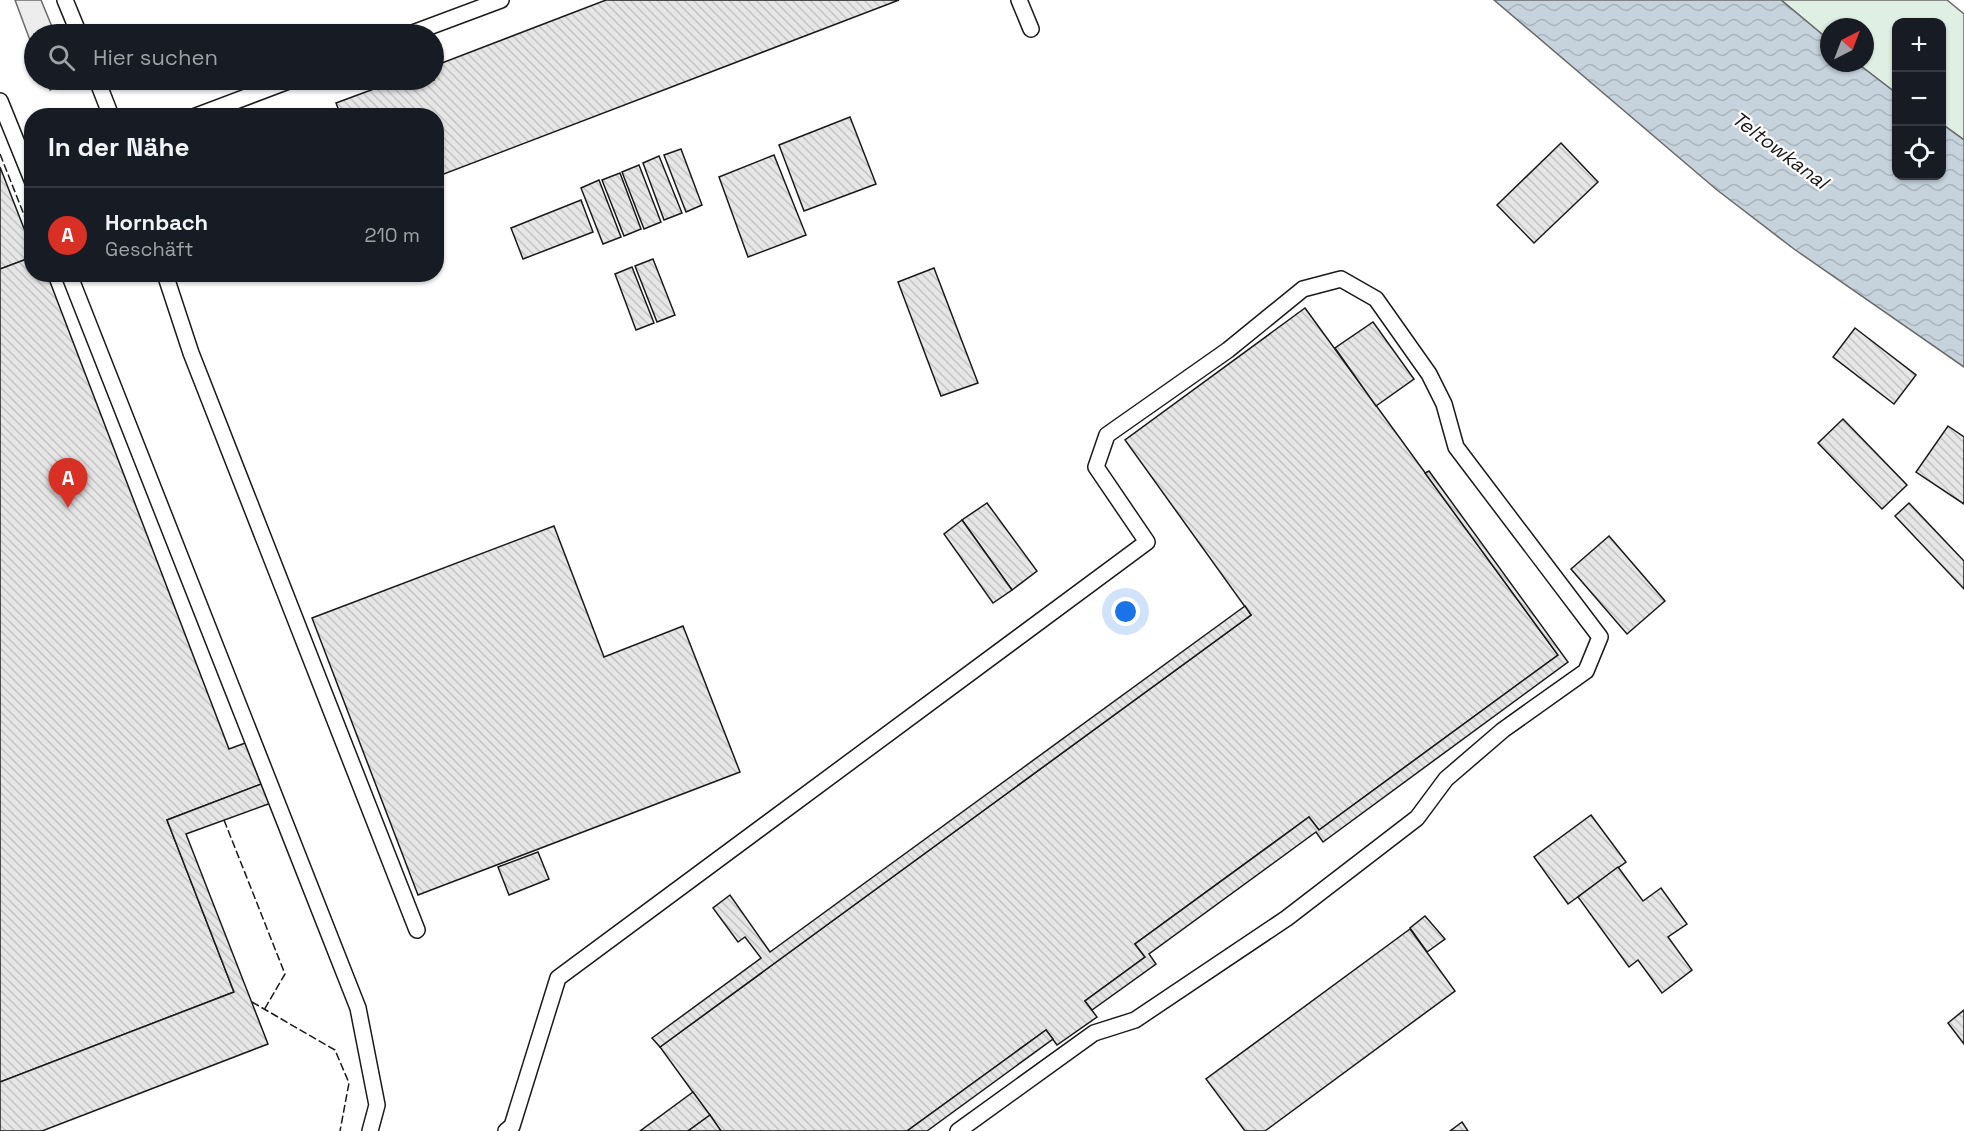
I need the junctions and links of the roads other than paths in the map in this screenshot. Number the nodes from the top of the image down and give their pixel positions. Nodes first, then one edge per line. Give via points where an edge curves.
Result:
1 (65, 0) edge
2 (1019, 0) edge
3 (495, 1) edge
4 (75, 24) edge
5 (436, 24) edge
6 (1031, 29) dead end
7 (101, 90) edge
8 (265, 90) edge
9 (0, 101) edge
10 (108, 108) edge
11 (217, 108) edge
12 (24, 160) edge
13 (72, 282) edge
14 (168, 282) edge
15 (417, 930) dead end
16 (370, 1131) edge
17 (506, 1131) edge
18 (958, 1131) edge

1 - 4 lane
2 - 6 lane
3 - 5 lane
7 - 10 lane
8 - 11 lane
9 - 12 lane
13 - 16 lane via 358,1008 377,1105
14 - 15 lane via 191,353
17 - 18 lane via 512,1126 558,978 1147,542 1096,467 1107,435 1227,350 1303,289 1341,279 1376,299 1429,374 1444,404 1456,447 1600,637 1586,671 1503,730 1446,779 1417,818 1287,918 1135,1020 1094,1033

